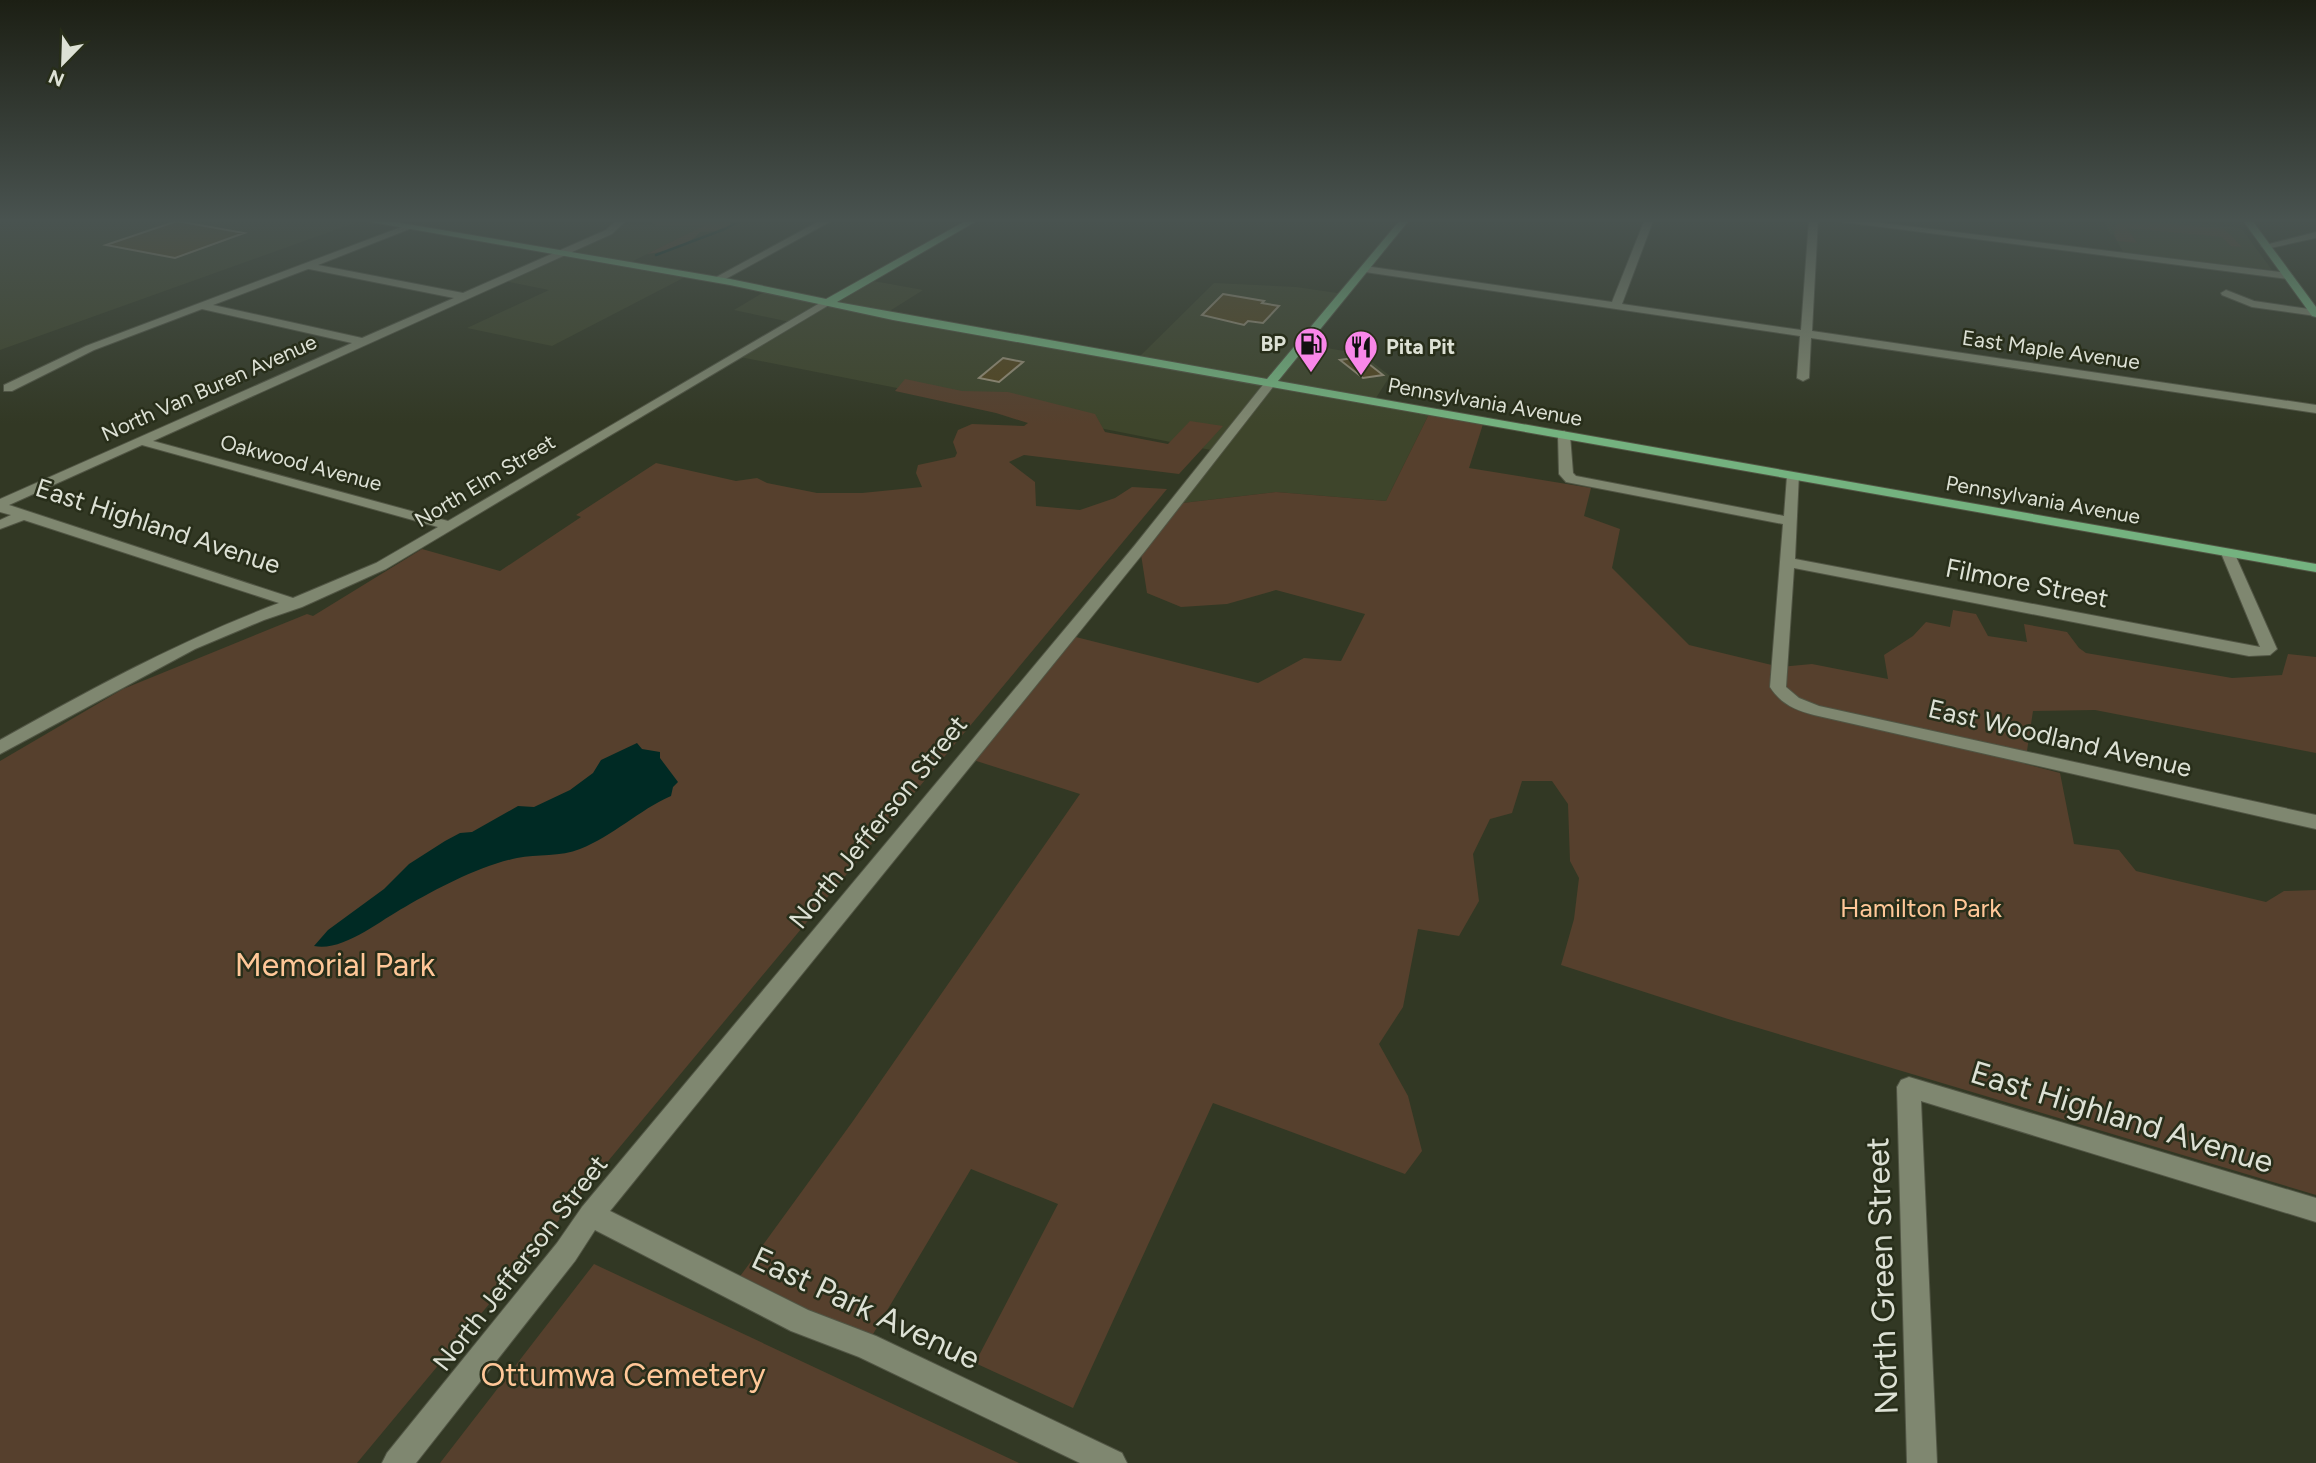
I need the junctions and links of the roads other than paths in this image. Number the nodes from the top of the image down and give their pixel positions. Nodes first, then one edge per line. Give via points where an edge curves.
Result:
1 (252, 287) edge
2 (417, 287) edge
3 (487, 287) edge
4 (753, 287) edge
5 (855, 287) edge
6 (1350, 287) edge
7 (1489, 287) edge
8 (1623, 287) edge
9 (1809, 287) edge
10 (2297, 287) edge
11 (2226, 293) dead end
12 (466, 297) junction
13 (829, 302) junction
14 (202, 306) junction
15 (1616, 306) junction
16 (2314, 309) edge
17 (1806, 334) junction
18 (364, 342) junction
19 (1803, 378) dead end
20 (1270, 383) junction
21 (8, 388) dead end
22 (2316, 409) edge
23 (1564, 435) junction
24 (140, 441) junction
25 (1794, 476) junction
26 (0, 505) edge
27 (23, 515) junction
28 (1791, 521) junction
29 (0, 525) edge
30 (451, 526) junction
31 (2228, 553) junction
32 (1788, 562) junction
33 (2316, 568) edge
34 (297, 604) junction
35 (0, 748) edge
36 (2316, 822) edge
37 (1909, 1087) joint
38 (2316, 1210) edge
39 (591, 1215) junction
40 (397, 1463) edge
41 (1112, 1463) edge
42 (1922, 1463) edge

1 - 14 street
2 - 12 street
3 - 12 street, North Van Buren Avenue
4 - 13 main road, Pennsylvania Avenue
5 - 13 main road, North Elm Street
6 - 20 main road, North Jefferson Street
7 - 15 street, East Maple Avenue
8 - 15 street
9 - 17 street
10 - 16 main road
11 - 16 street via 2252,304
12 - 18 street, North Van Buren Avenue
13 - 20 main road, Pennsylvania Avenue
13 - 30 street, North Elm Street
14 - 18 street
14 - 21 street via 90,348
15 - 17 street, East Maple Avenue
17 - 19 street
17 - 22 street, East Maple Avenue
18 - 24 street, North Van Buren Avenue
20 - 23 main road, Pennsylvania Avenue
20 - 39 street, North Jefferson Street via 1132,558
23 - 25 main road, Pennsylvania Avenue
23 - 28 street via 1566,474 1571,479
24 - 26 street, North Van Buren Avenue
24 - 30 street, Oakwood Avenue
25 - 28 street
25 - 31 main road, Pennsylvania Avenue
26 - 27 street, East Highland Avenue
27 - 29 street
27 - 34 street, East Highland Avenue
28 - 32 street
30 - 34 street, North Elm Street via 358,578
31 - 32 street, Filmore Street via 2269,649 2256,652
31 - 33 main road, Pennsylvania Avenue
32 - 36 street, East Woodland Avenue via 1778,687 1793,702
34 - 35 street, North Elm Street via 218,632 143,667
37 - 38 street, East Highland Avenue
37 - 42 street, North Green Street
39 - 40 street, North Jefferson Street
39 - 41 street, East Park Avenue via 801,1321 866,1346

